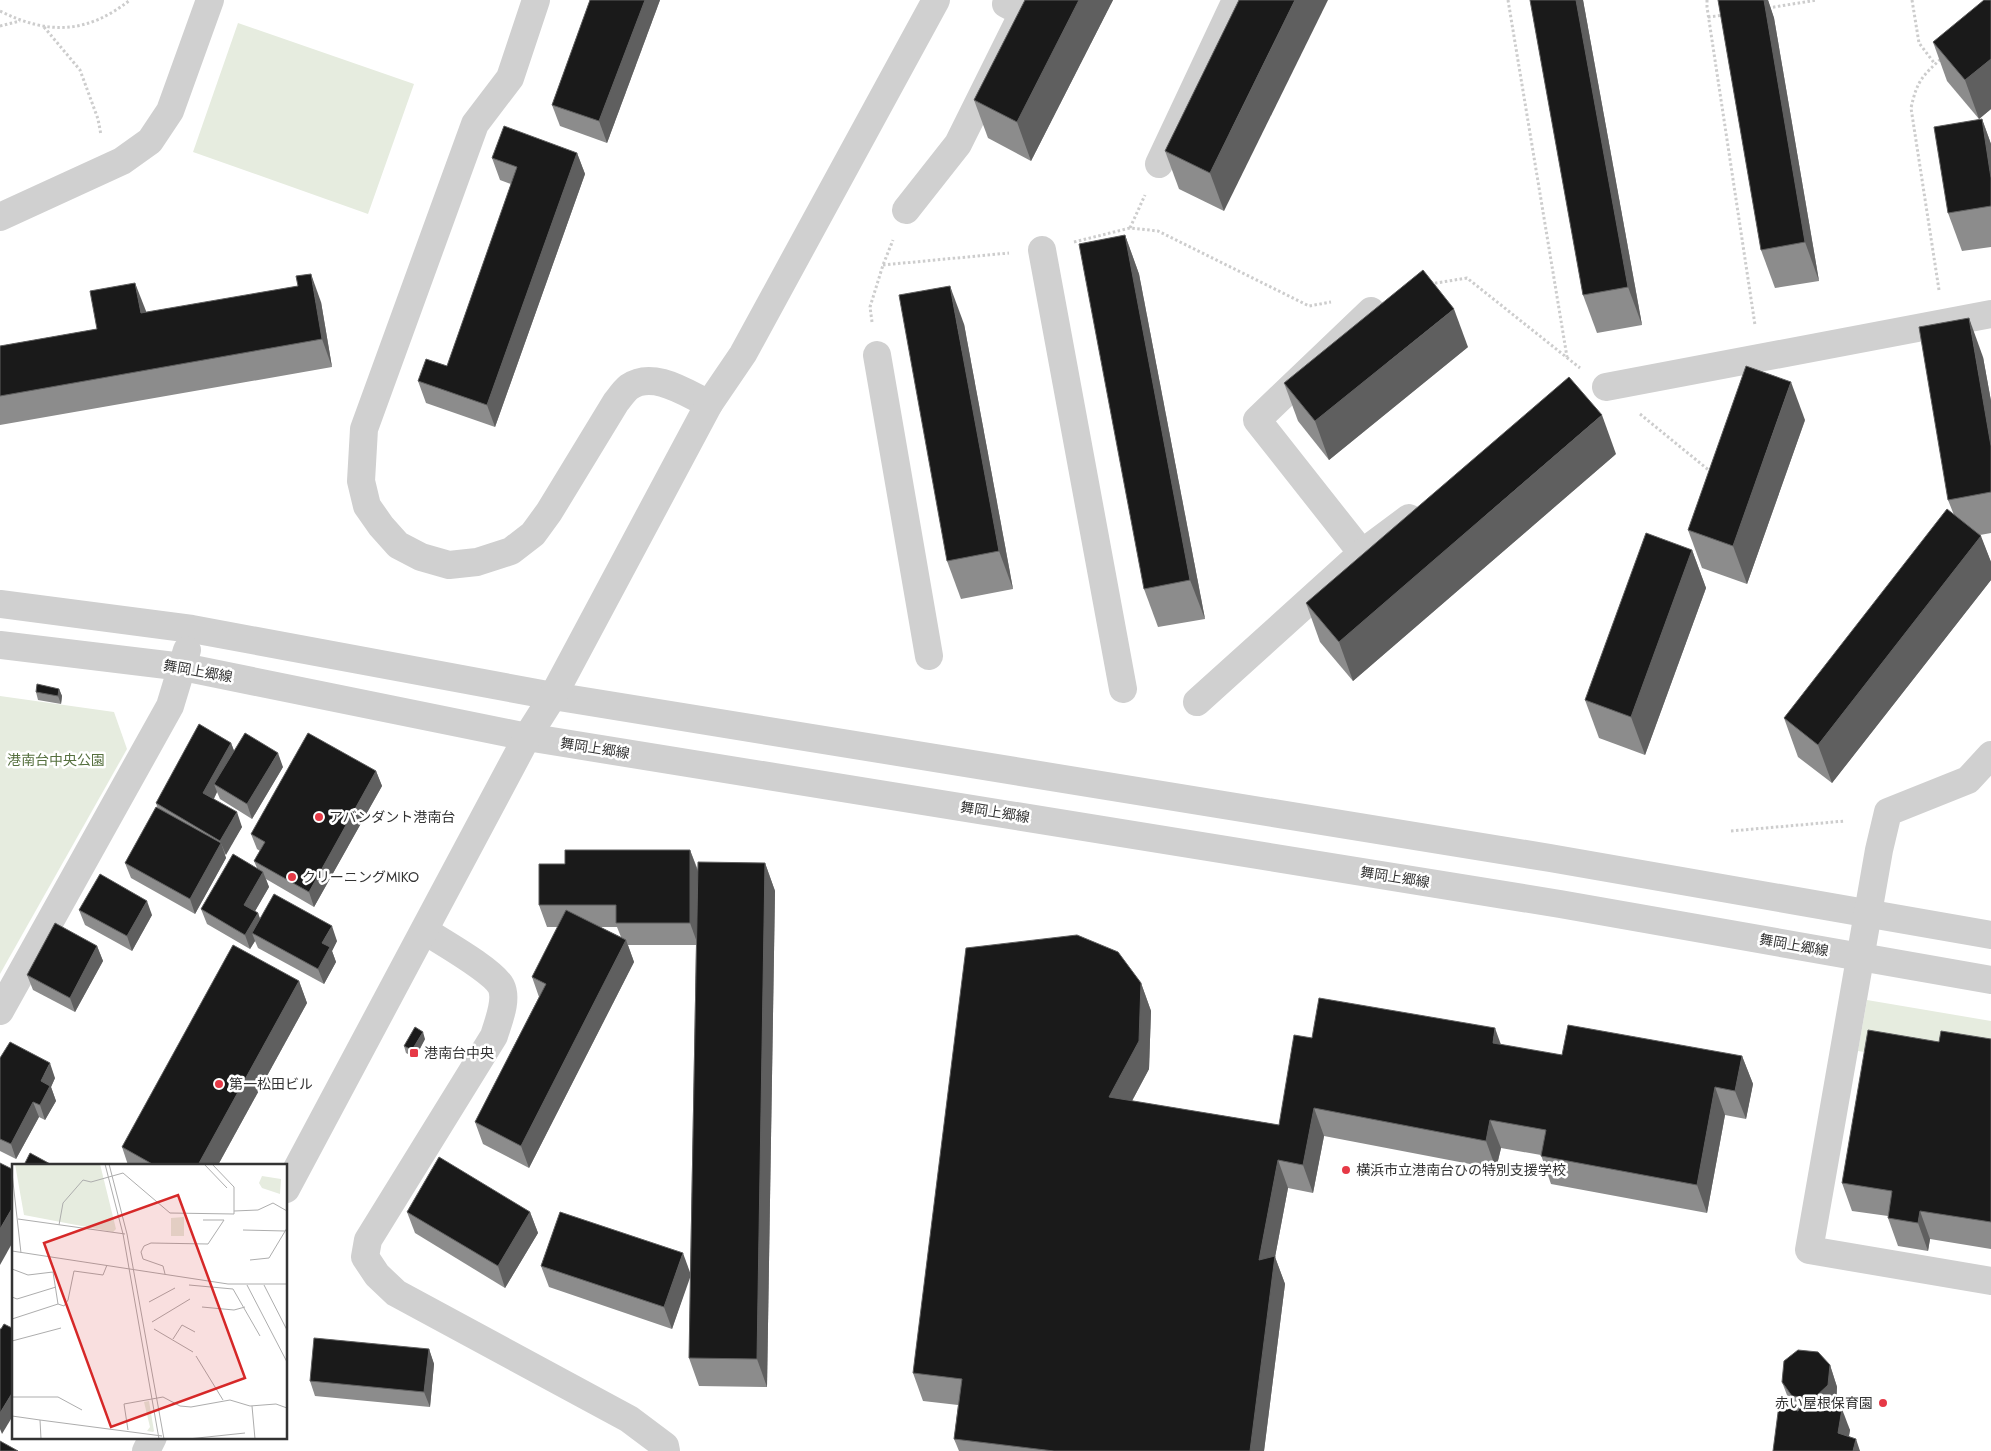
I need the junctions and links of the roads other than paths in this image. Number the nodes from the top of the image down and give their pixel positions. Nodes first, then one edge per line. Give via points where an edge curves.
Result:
1 (210, 0) edge
2 (536, 0) edge
3 (936, 0) edge
4 (1008, 0) edge
5 (1236, 0) edge
6 (1159, 164) road end
7 (906, 210) road end
8 (0, 217) edge
9 (1042, 250) road end
10 (1371, 311) edge
11 (1991, 314) edge
12 (876, 355) road end
13 (1606, 387) road end
14 (709, 404) junction
15 (1433, 501) edge
16 (1362, 554) junction
17 (0, 604) edge
18 (192, 629) junction
19 (0, 645) edge
20 (929, 656) dead end
21 (183, 667) junction
22 (1123, 689) dead end
23 (553, 696) junction
24 (1197, 702) dead end
25 (528, 737) junction
26 (1991, 755) edge
27 (425, 931) junction
28 (1991, 935) edge
29 (1991, 980) edge
30 (0, 1011) edge
31 (288, 1185) edge
32 (1991, 1281) edge
33 (152, 1438) edge
34 (146, 1451) edge
35 (666, 1451) edge

1 - 8 street via 170,111 150,141 122,160
2 - 14 street via 510,78 475,124 364,429 361,480 367,506 398,545 421,557 449,565 496,557 533,534 627,388 636,383 660,382
3 - 14 street via 743,354
4 - 7 street via 1006,4 1023,13 958,144
5 - 6 street
9 - 22 street
10 - 16 street via 1257,420
11 - 13 street
12 - 20 street
14 - 23 street
15 - 16 street
16 - 24 street
17 - 18 street
18 - 21 street
18 - 23 street
19 - 21 street, 舞岡上郷線
21 - 25 street, 舞岡上郷線
21 - 30 street via 170,706
23 - 25 street
23 - 28 street via 1550,858
25 - 27 street
25 - 29 street, 舞岡上郷線 via 1560,904
26 - 32 street via 1968,780 1888,812 1809,1250
27 - 31 street
27 - 35 street via 485,970 501,986 503,1002 494,1036 368,1240 365,1257 377,1276 396,1293 629,1419 665,1446
33 - 34 street

